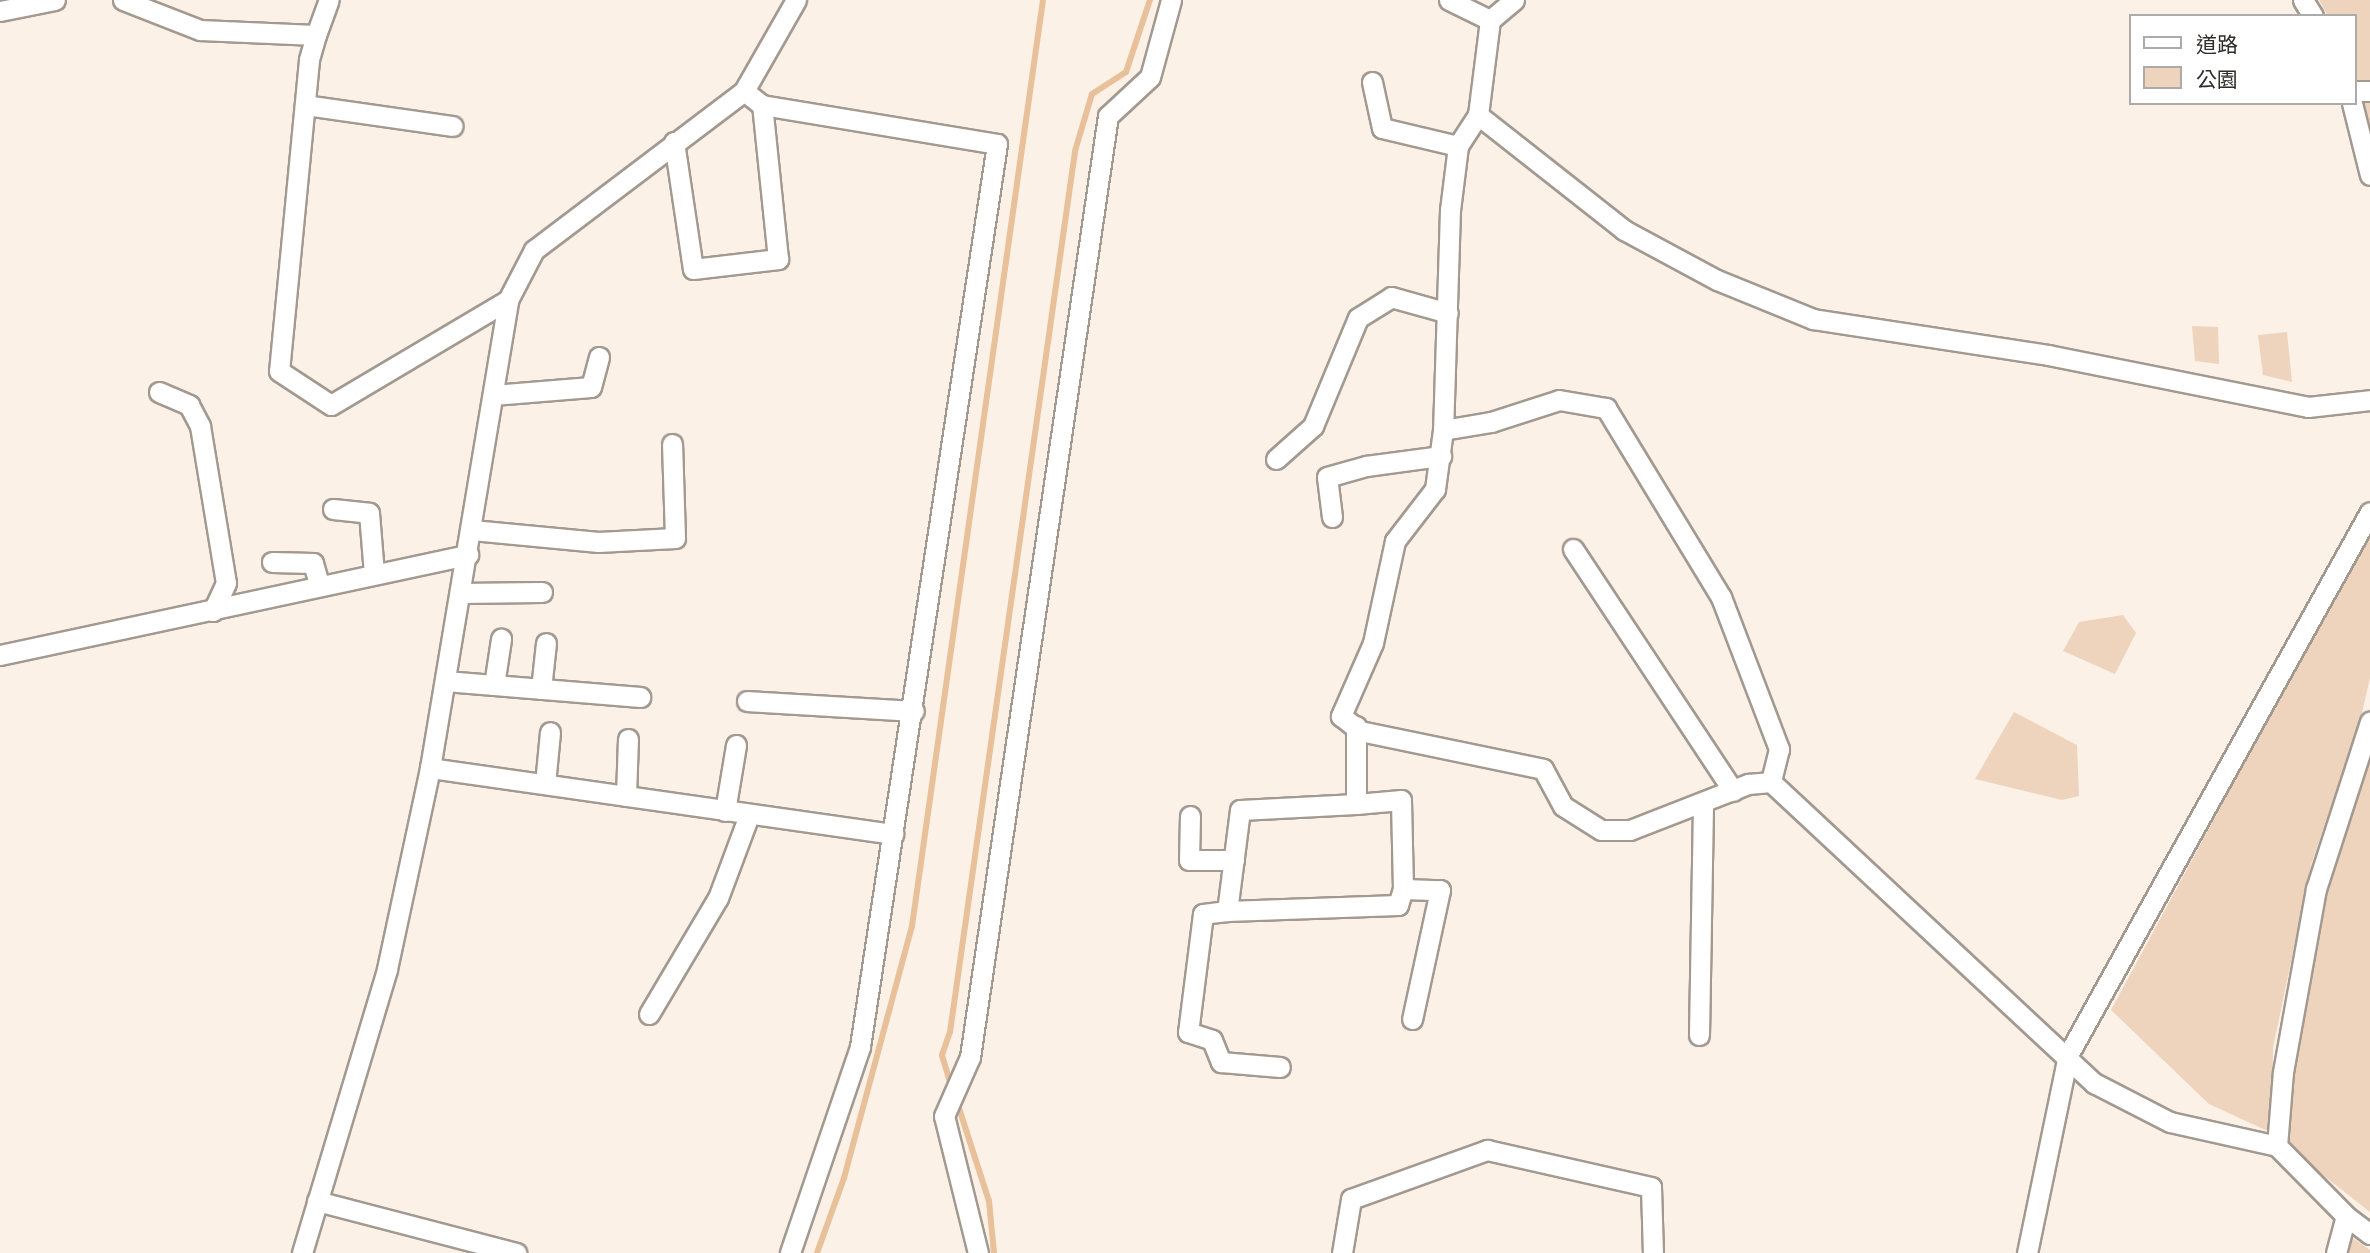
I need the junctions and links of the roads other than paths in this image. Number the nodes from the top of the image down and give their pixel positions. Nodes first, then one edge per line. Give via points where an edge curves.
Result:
1 (55, 0) edge
2 (123, 0) edge
3 (329, 0) edge
4 (796, 0) edge
5 (1171, 0) edge
6 (1449, 0) edge
7 (1514, 0) edge
8 (0, 11) edge
9 (1490, 20) junction
10 (316, 35) junction
11 (1372, 82) dead end
12 (744, 91) junction
13 (304, 105) junction
14 (762, 105) junction
15 (2352, 105) edge
16 (1478, 115) junction
17 (453, 127) dead end
18 (674, 142) junction
19 (1458, 146) junction
20 (2370, 175) edge
21 (508, 300) junction
22 (1448, 313) junction
23 (599, 357) dead end
24 (159, 393) dead end
25 (493, 395) junction
26 (2370, 400) edge
27 (1443, 430) junction
28 (672, 444) dead end
29 (1441, 456) junction
30 (1276, 458) dead end
31 (333, 509) dead end
32 (2370, 512) edge
33 (1332, 517) dead end
34 (472, 530) junction
35 (1573, 549) dead end
36 (468, 555) junction
37 (272, 562) dead end
38 (374, 574) junction
39 (319, 584) junction
40 (542, 592) dead end
41 (461, 593) junction
42 (213, 611) junction
43 (500, 639) dead end
44 (546, 643) dead end
45 (0, 655) edge
46 (445, 681) junction
47 (494, 685) junction
48 (541, 689) junction
49 (640, 696) dead end
50 (747, 701) dead end
51 (914, 711) junction
52 (2370, 722) edge
53 (1356, 726) junction
54 (550, 732) dead end
55 (628, 739) dead end
56 (736, 745) dead end
57 (430, 768) junction
58 (1771, 782) junction
59 (545, 784) junction
60 (1733, 791) junction
61 (626, 796) junction
62 (1356, 804) junction
63 (1703, 804) junction
64 (725, 811) junction
65 (749, 815) junction
66 (1190, 816) dead end
67 (893, 834) junction
68 (1234, 860) junction
69 (1403, 889) junction
70 (1227, 911) junction
71 (649, 1014) dead end
72 (1412, 1019) dead end
73 (1699, 1035) dead end
74 (2068, 1055) junction
75 (1280, 1067) dead end
76 (2277, 1146) junction
77 (317, 1202) junction
78 (2346, 1216) junction
79 (2370, 1234) edge
80 (302, 1253) edge
81 (516, 1253) edge
82 (790, 1253) edge
83 (978, 1253) edge
84 (1342, 1253) edge
85 (1653, 1253) edge
86 (2027, 1253) edge
87 (2336, 1253) edge

1 - 8 street
2 - 10 street via 200,30
3 - 10 street
4 - 12 street
5 - 83 street via 1150,77 1108,116 970,1057 944,1116
6 - 9 street
7 - 9 street
9 - 16 street
10 - 13 street
11 - 19 street via 1382,128
12 - 14 street
12 - 18 street
13 - 17 street
13 - 21 street via 279,371 331,405
14 - 18 street via 778,259 693,270
14 - 51 street via 997,144
15 - 20 street
16 - 19 street
16 - 26 street via 1624,230 1717,280 1812,319 2048,355 2308,407
18 - 21 street via 534,250
19 - 22 street via 1450,210
21 - 25 street
22 - 27 street
22 - 30 street via 1391,297 1358,318 1313,426
23 - 25 street via 591,387
24 - 42 street via 189,405 200,426 226,583
25 - 34 street
27 - 29 street
27 - 58 street via 1491,422 1559,400 1606,408 1721,597 1779,749
28 - 34 street via 675,538 598,541
29 - 33 street via 1366,466 1327,477
29 - 53 street via 1435,489 1395,541 1373,643 1340,716
31 - 38 street via 369,513
32 - 74 street
34 - 36 street
35 - 60 street
36 - 38 street
36 - 41 street
37 - 39 street via 313,563
38 - 39 street
39 - 42 street
40 - 41 street
41 - 46 street
42 - 45 street
43 - 47 street
44 - 48 street
46 - 47 street
46 - 57 street
47 - 48 street
48 - 49 street
50 - 51 street
51 - 67 street
52 - 76 street via 2316,889 2283,1072
53 - 62 street
53 - 63 street via 1360,731 1543,769 1563,806 1601,830 1630,830
54 - 59 street
55 - 61 street
56 - 64 street
57 - 59 street
57 - 77 street via 387,969
58 - 60 street
58 - 74 street
59 - 61 street
60 - 63 street
61 - 64 street
62 - 68 street via 1240,810
62 - 69 street via 1401,800
63 - 73 street
64 - 65 street
65 - 67 street
65 - 71 street via 718,898
66 - 68 street via 1189,860
67 - 82 street via 860,1047
68 - 70 street
69 - 70 street via 1398,905
69 - 72 street via 1440,890
70 - 75 street via 1203,914 1188,1032 1212,1040 1221,1062
74 - 76 street via 2094,1083 2169,1122
74 - 86 street
76 - 78 street
77 - 80 street
77 - 81 street
78 - 79 street
78 - 87 street
84 - 85 street via 1351,1199 1487,1150 1651,1187

